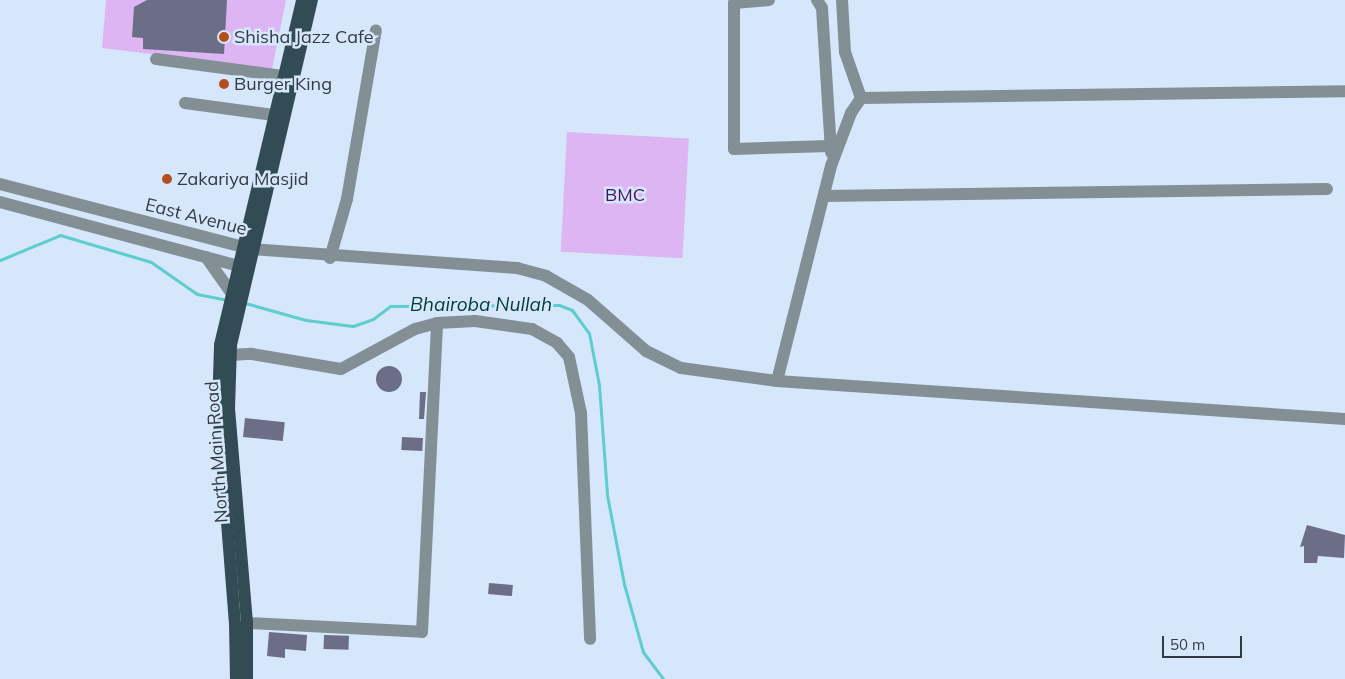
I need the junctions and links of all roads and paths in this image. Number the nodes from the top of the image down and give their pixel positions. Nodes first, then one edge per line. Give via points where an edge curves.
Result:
1 (302, 0) edge
2 (312, 0) edge
3 (768, 0) edge
4 (817, 0) edge
5 (842, 0) edge
6 (376, 30) dead end
7 (156, 59) dead end
8 (283, 76) junction
9 (1345, 90) edge
10 (861, 98) junction
11 (184, 103) dead end
12 (274, 115) junction
13 (830, 146) junction
14 (831, 166) junction
15 (0, 184) edge
16 (1327, 189) dead end
17 (824, 196) junction
18 (0, 202) edge
19 (246, 248) junction
20 (206, 257) junction
21 (330, 258) junction
22 (242, 266) junction
23 (234, 292) junction
24 (437, 323) junction
25 (227, 348) junction
26 (777, 381) junction
27 (1345, 419) edge
28 (247, 623) junction
29 (590, 639) dead end
30 (236, 679) edge
31 (247, 679) edge

1 - 8 main road, North Main Road
2 - 19 main road, North Main Road via 258,226
3 - 13 street via 734,3 734,149
4 - 13 street via 822,8
5 - 10 street via 845,52
6 - 21 street via 347,199
7 - 8 street
8 - 12 main road, North Main Road
9 - 10 street
10 - 14 street via 851,113
11 - 12 street
12 - 19 main road, North Main Road via 243,234
13 - 14 street
14 - 17 street
15 - 19 street, East Avenue
16 - 17 street
17 - 26 street
18 - 20 street, East Avenue
19 - 21 street, East Avenue
19 - 22 main road, North Main Road
20 - 22 street, East Avenue
20 - 23 street, East Avenue
21 - 26 street, East Avenue via 517,268 546,276 588,300 646,352 681,368
22 - 23 main road, North Main Road
23 - 25 main road, North Main Road
24 - 25 street via 415,330 341,369
24 - 28 street via 422,632
24 - 29 street via 475,321 532,329 557,343 568,357 581,413
25 - 28 main road, North Main Road
25 - 30 main road, North Main Road via 218,410 236,624
26 - 27 street, East Avenue
28 - 31 main road, North Main Road

